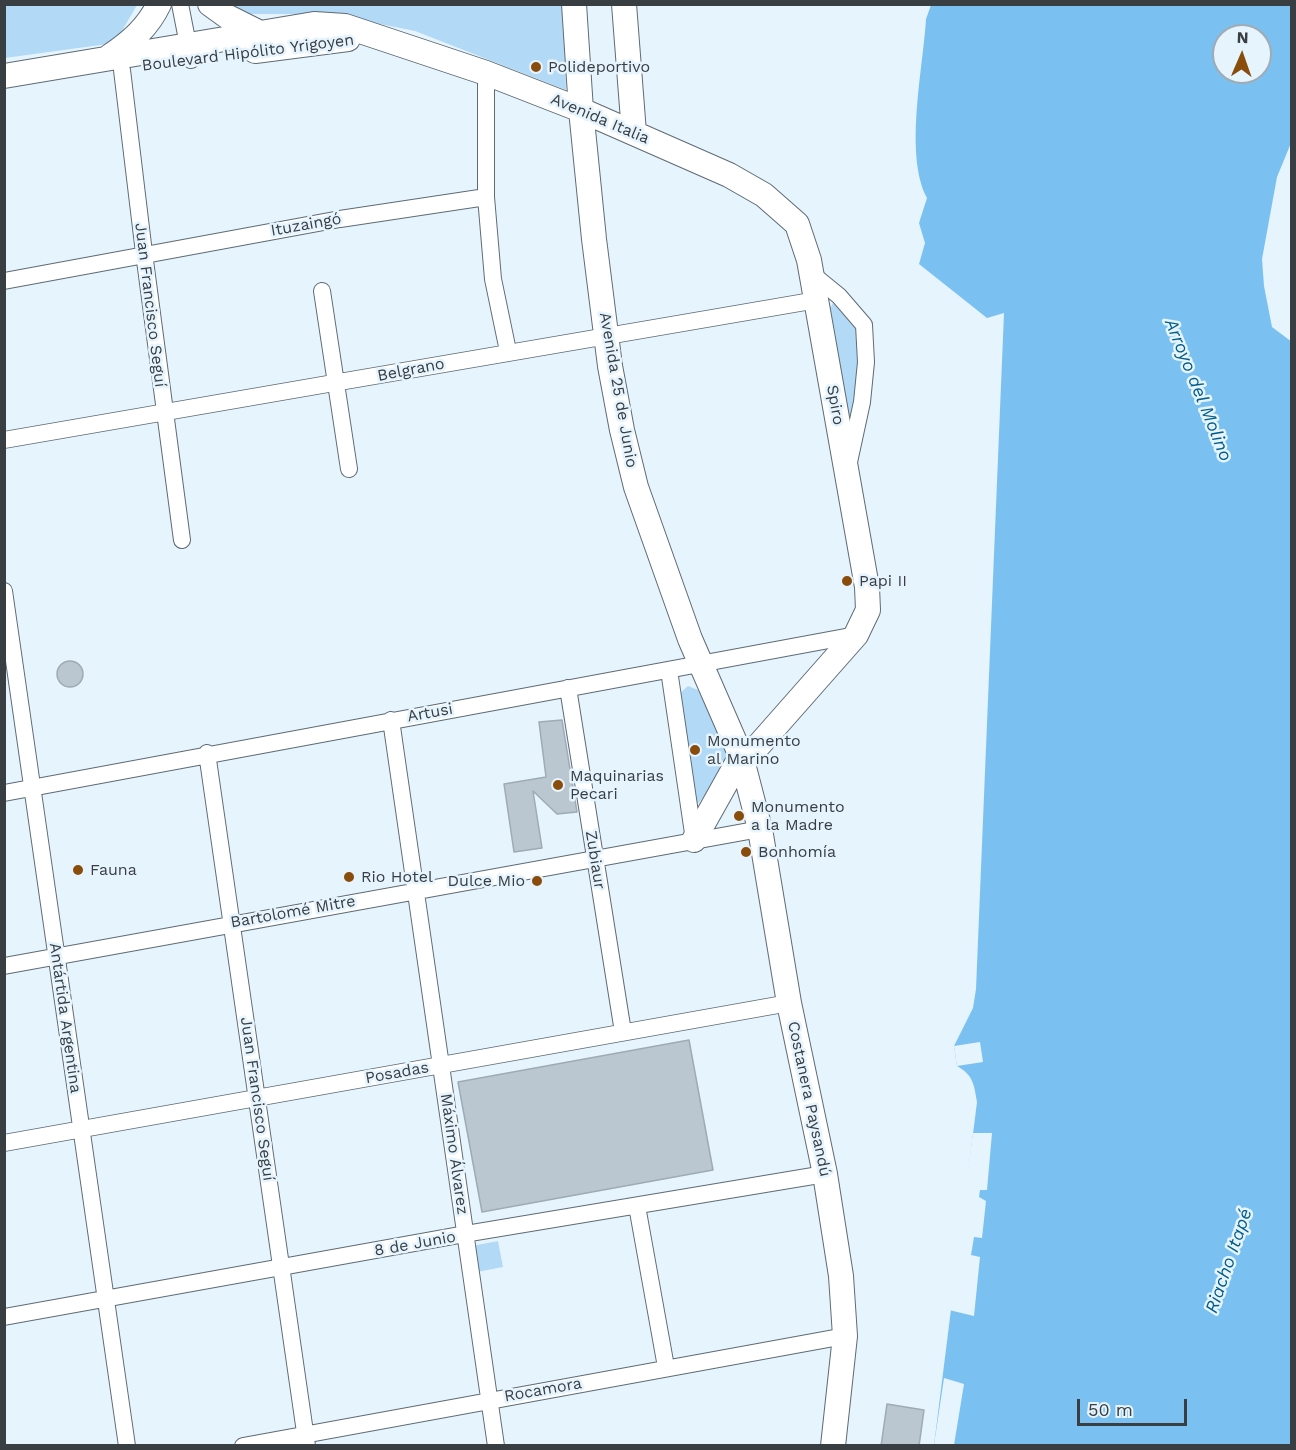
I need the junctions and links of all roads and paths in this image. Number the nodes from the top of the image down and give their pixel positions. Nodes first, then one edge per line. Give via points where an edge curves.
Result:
1 (159, 4) edge
2 (180, 4) edge
3 (210, 4) edge
4 (574, 4) edge
5 (624, 4) edge
6 (260, 33) junction
7 (390, 39) junction
8 (189, 53) junction
9 (114, 64) junction
10 (486, 73) junction
11 (4, 76) edge
12 (4, 86) edge
13 (580, 110) junction
14 (634, 133) junction
15 (486, 197) junction
16 (797, 224) joint
17 (144, 254) junction
18 (812, 274) junction
19 (4, 280) edge
20 (322, 291) dead end
21 (817, 300) junction
22 (606, 335) junction
23 (508, 351) junction
24 (335, 384) junction
25 (164, 413) junction
26 (4, 440) edge
27 (349, 469) dead end
28 (847, 474) junction
29 (182, 540) dead end
30 (4, 591) edge
31 (856, 634) junction
32 (699, 664) junction
33 (669, 670) junction
34 (568, 688) junction
35 (391, 720) junction
36 (207, 753) junction
37 (741, 756) junction
38 (34, 788) junction
39 (4, 793) edge
40 (759, 829) junction
41 (694, 840) junction
42 (595, 858) junction
43 (416, 890) junction
44 (232, 923) junction
45 (56, 958) junction
46 (4, 966) edge
47 (789, 1003) junction
48 (623, 1032) junction
49 (442, 1065) junction
50 (258, 1098) junction
51 (82, 1130) junction
52 (4, 1143) edge
53 (825, 1174) junction
54 (637, 1206) junction
55 (465, 1234) junction
56 (282, 1268) junction
57 (106, 1299) junction
58 (4, 1317) edge
59 (845, 1336) junction
60 (666, 1367) junction
61 (490, 1400) junction
62 (306, 1440) edge
63 (127, 1446) edge
64 (243, 1446) edge
65 (496, 1446) edge
66 (833, 1446) edge

1 - 9 main road via 151,21
2 - 8 street
3 - 6 main road
4 - 13 main road, Avenida 25 de Junio
5 - 14 main road
6 - 7 main road, Boulevard Hipólito Yrigoyen via 314,24 345,26
6 - 8 main road, Boulevard Hipólito Yrigoyen
7 - 8 main road, Boulevard Hipólito Yrigoyen via 322,40
7 - 10 main road, Avenida Italia
8 - 9 main road, Boulevard Hipólito Yrigoyen
9 - 11 main road, Boulevard Hipólito Yrigoyen
9 - 12 main road, Boulevard Hipólito Yrigoyen
9 - 17 street, Juan Francisco Seguí
10 - 13 main road, Avenida Italia
10 - 15 street
13 - 14 main road, Avenida Italia
13 - 22 main road, Avenida 25 de Junio
14 - 16 main road, Avenida Italia via 729,175 764,195
15 - 17 street, Ituzaingó
15 - 23 street via 493,279
16 - 18 main road, Spiro
17 - 19 street, Ituzaingó
17 - 25 street, Juan Francisco Seguí
18 - 21 main road, Spiro
18 - 28 street via 839,296 864,325 862,402
20 - 24 street
21 - 22 street, Belgrano
21 - 28 main road, Spiro
22 - 23 street, Belgrano
22 - 32 main road, Avenida 25 de Junio via 636,487
23 - 24 street, Belgrano
24 - 25 street, Belgrano
24 - 27 street
25 - 26 street, Belgrano
25 - 29 street, Juan Francisco Seguí
28 - 31 main road, Spiro via 867,587 868,610
30 - 38 street, Antártida Argentina
31 - 32 street, Artusi
31 - 37 main road via 759,745
32 - 33 street, Artusi
32 - 37 main road, Avenida 25 de Junio
33 - 34 street, Artusi
33 - 41 street
34 - 35 street, Artusi
34 - 42 street, Zubiaur
35 - 36 street, Artusi
35 - 43 street, Máximo Álvarez
36 - 38 street, Artusi
36 - 44 street, Juan Francisco Seguí
37 - 40 main road, Costanera Paysandú
37 - 41 main road
38 - 39 street, Artusi
38 - 45 street, Antártida Argentina
40 - 41 street, Bartolomé Mitre
40 - 47 main road, Costanera Paysandú
41 - 42 street, Bartolomé Mitre
42 - 43 street, Bartolomé Mitre
42 - 48 street, Zubiaur
43 - 44 street, Bartolomé Mitre
43 - 49 street, Máximo Álvarez
44 - 45 street, Bartolomé Mitre
44 - 50 street, Juan Francisco Seguí
45 - 46 street, Bartolomé Mitre
45 - 51 street, Antártida Argentina
47 - 48 street, Posadas
47 - 53 main road, Costanera Paysandú
48 - 49 street, Posadas
49 - 50 street, Posadas
49 - 55 street, Máximo Álvarez
50 - 51 street, Posadas
50 - 56 street, Juan Francisco Seguí
51 - 52 street, Posadas
51 - 57 street, Antártida Argentina
53 - 54 street, 8 de Junio
53 - 59 main road, Costanera Paysandú via 841,1276
54 - 55 street, 8 de Junio
54 - 60 street
55 - 56 street, 8 de Junio
55 - 61 street, Máximo Álvarez
56 - 57 street, 8 de Junio
56 - 62 street, Juan Francisco Seguí
57 - 58 street, 8 de Junio
57 - 63 street, Antártida Argentina
59 - 60 street, Rocamora
59 - 66 main road, Costanera Paysandú
60 - 61 street, Rocamora
61 - 62 street, Rocamora
61 - 65 street, Máximo Álvarez
62 - 64 street, Rocamora

